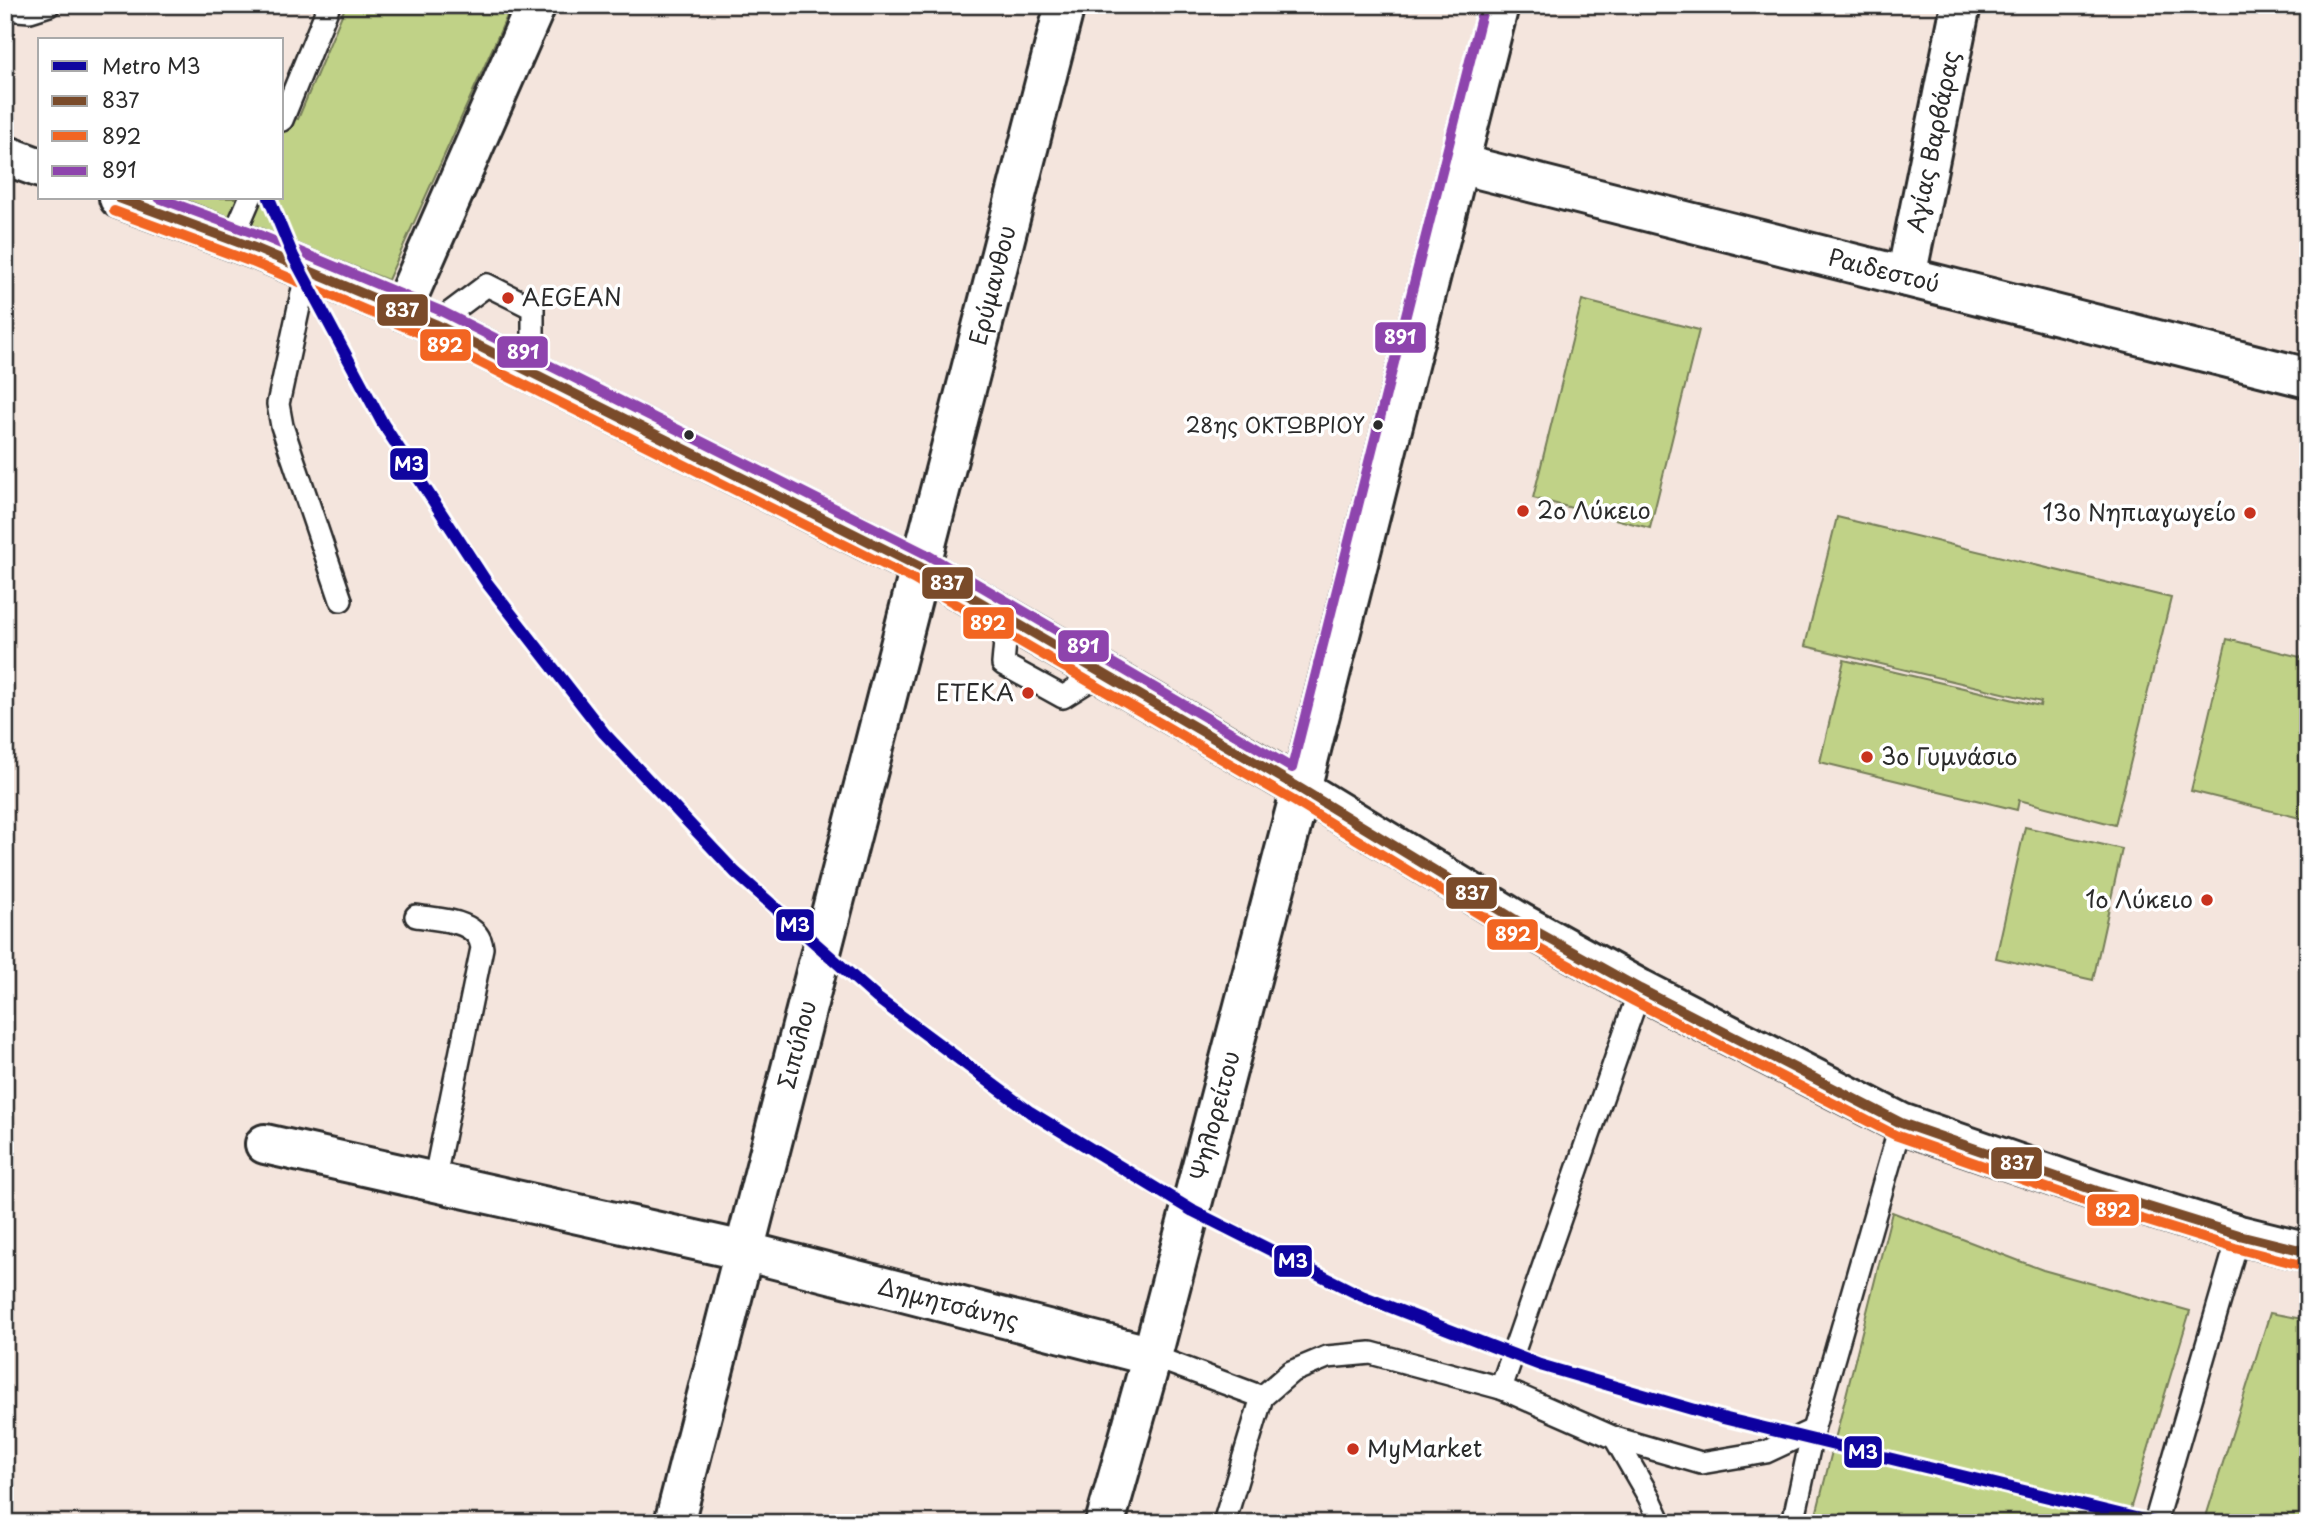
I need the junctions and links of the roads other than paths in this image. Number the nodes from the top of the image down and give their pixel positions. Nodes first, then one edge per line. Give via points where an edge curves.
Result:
1 (49, 5) edge
2 (329, 5) edge
3 (537, 5) edge
4 (1065, 5) edge
5 (1499, 5) edge
6 (1961, 5) edge
7 (5, 9) edge
8 (284, 115) edge
9 (5, 155) edge
10 (1459, 164) junction
11 (38, 168) edge
12 (124, 200) edge
13 (249, 200) edge
14 (232, 240) junction
15 (307, 270) junction
16 (1906, 276) junction
17 (418, 317) junction
18 (533, 374) junction
19 (2308, 378) edge
20 (920, 567) junction
21 (341, 600) dead end
22 (1301, 789) junction
23 (416, 916) dead end
24 (1640, 989) junction
25 (1901, 1123) junction
26 (265, 1144) dead end
27 (434, 1182) junction
28 (2239, 1235) junction
29 (744, 1251) junction
30 (2308, 1252) edge
31 (1152, 1356) junction
32 (1501, 1388) junction
33 (1262, 1396) junction
34 (1813, 1430) junction
35 (1615, 1438) junction
36 (674, 1523) edge
37 (1105, 1523) edge
38 (1224, 1523) edge
39 (1661, 1523) edge
40 (1793, 1523) edge
41 (2155, 1523) edge

1 - 7 lane via 30,11
2 - 8 lane
3 - 17 street
4 - 20 street, Ερύμανθου
5 - 10 street, Ψηλορείτου
6 - 16 street, Αγίας Βαρβάρας
9 - 11 street
10 - 16 street, Ραιδεστού
10 - 22 street, Ψηλορείτου
12 - 14 street
13 - 14 lane
14 - 15 street
15 - 17 street
15 - 21 lane via 278,404
16 - 19 street, Ραιδεστού
17 - 18 street
17 - 18 lane via 487,285 533,308
18 - 20 street
20 - 22 street
20 - 29 street, Σιπύλου
22 - 24 street via 1519,922
22 - 31 street, Ψηλορείτου
23 - 27 lane via 469,926 477,932 482,948
24 - 25 street
24 - 32 lane
25 - 28 street
25 - 34 lane
26 - 27 street, Δημητσάνης
27 - 29 street, Δημητσάνης
28 - 30 street
28 - 41 lane
29 - 31 street, Δημητσάνης
29 - 36 street, Σιπύλου
31 - 33 lane
31 - 37 street, Ψηλορείτου
32 - 33 lane via 1371,1353 1327,1357 1291,1372
32 - 35 lane
33 - 38 lane
34 - 35 lane via 1766,1452 1702,1463
34 - 40 lane
35 - 39 lane

